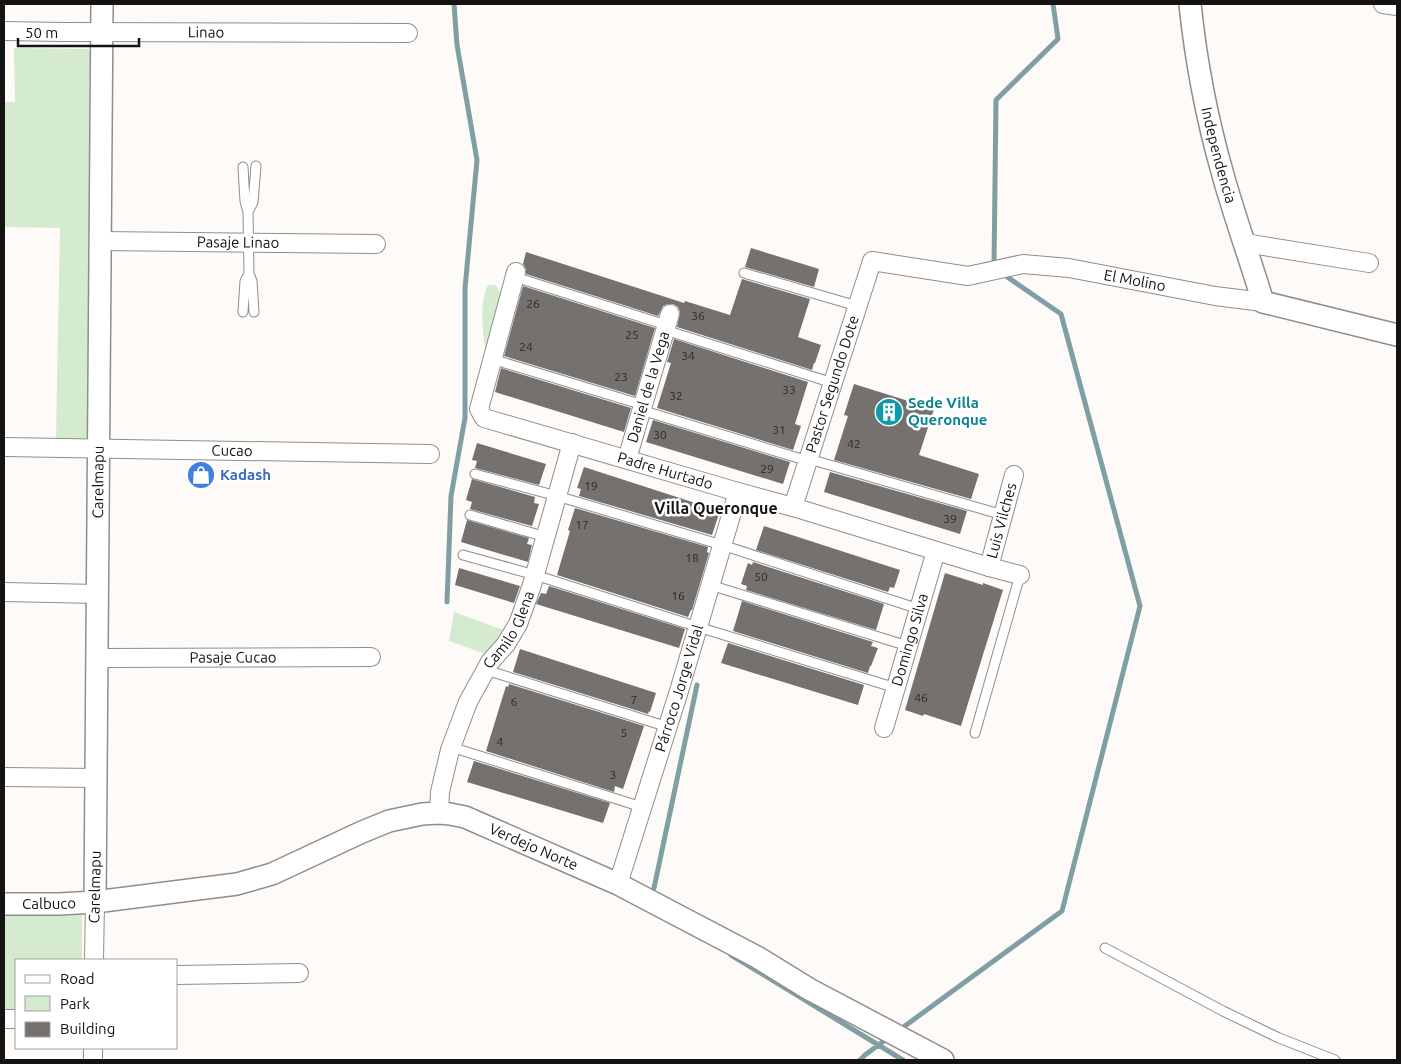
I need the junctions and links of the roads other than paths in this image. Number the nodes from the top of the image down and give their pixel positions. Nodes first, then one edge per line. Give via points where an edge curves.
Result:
1 (102, 4) edge
2 (1190, 4) edge
3 (1383, 4) edge
4 (1397, 6) edge
5 (4, 31) edge
6 (102, 32) junction
7 (408, 33) dead end
8 (256, 166) dead end
9 (243, 167) dead end
10 (248, 212) junction
11 (100, 241) junction
12 (247, 242) junction
13 (1245, 243) junction
14 (376, 244) dead end
15 (872, 261) joint
16 (1369, 263) dead end
17 (744, 273) dead end
18 (249, 274) junction
19 (516, 274) joint
20 (1263, 302) junction
21 (857, 306) junction
22 (243, 312) dead end
23 (254, 312) dead end
24 (667, 323) junction
25 (1397, 335) edge
26 (492, 359) junction
27 (833, 383) junction
28 (642, 407) junction
29 (572, 443) junction
30 (4, 447) edge
31 (98, 448) junction
32 (430, 454) dead end
33 (627, 459) junction
34 (808, 460) junction
35 (475, 474) dead end
36 (1014, 475) dead end
37 (738, 492) junction
38 (557, 496) junction
39 (793, 507) junction
40 (470, 515) dead end
41 (1003, 515) junction
42 (546, 537) junction
43 (722, 545) junction
44 (936, 551) junction
45 (463, 555) dead end
46 (989, 567) junction
47 (535, 575) junction
48 (1020, 575) joint
49 (710, 585) junction
50 (4, 592) edge
51 (97, 594) junction
52 (919, 609) junction
53 (698, 628) junction
54 (908, 646) junction
55 (371, 657) dead end
56 (96, 658) junction
57 (486, 670) junction
58 (896, 688) junction
59 (668, 727) junction
60 (884, 728) dead end
61 (975, 733) dead end
62 (451, 747) junction
63 (4, 777) edge
64 (96, 778) junction
65 (642, 807) junction
66 (439, 813) junction
67 (618, 884) junction
68 (95, 902) junction
69 (4, 904) edge
70 (1105, 948) dead end
71 (94, 959) edge
72 (299, 973) dead end
73 (178, 975) edge
74 (943, 1060) edge
75 (1334, 1060) edge

1 - 6 street, Carelmapu
2 - 13 street, Independencia via 1196,56 1211,130
3 - 4 street
5 - 6 street, Linao
6 - 7 street, Linao
6 - 11 street, Carelmapu
8 - 10 lane via 254,202
9 - 10 lane
10 - 12 lane
11 - 12 street, Pasaje Linao
11 - 31 street, Carelmapu
12 - 14 street, Pasaje Linao
12 - 18 lane
13 - 16 street
13 - 20 street, Independencia
15 - 20 street, El Molino via 968,276 1022,264 1069,268
15 - 21 street, Pastor Segundo Dote
17 - 21 lane
18 - 22 lane via 245,281
18 - 23 lane
19 - 24 lane
19 - 26 street
20 - 25 street, El Molino
21 - 27 street, Pastor Segundo Dote
24 - 27 lane
24 - 28 street, Daniel de la Vega
26 - 28 lane
26 - 29 street, Padre Hurtado via 478,410 484,418
27 - 34 street, Pastor Segundo Dote
28 - 33 street, Daniel de la Vega
28 - 34 lane
29 - 33 street, Padre Hurtado
29 - 38 street, Camilo Glena
30 - 31 street, Cucao
31 - 32 street, Cucao
31 - 51 street, Carelmapu
33 - 37 street, Padre Hurtado
34 - 39 street, Pastor Segundo Dote
34 - 41 lane
35 - 38 lane
36 - 41 street, Luis Vilches
37 - 39 street, Padre Hurtado
37 - 43 street, Párroco Jorge Vidal
38 - 42 street, Camilo Glena
38 - 43 lane
39 - 44 street, Padre Hurtado
40 - 42 lane
41 - 46 street, Luis Vilches
42 - 47 street, Camilo Glena
43 - 49 street, Párroco Jorge Vidal
43 - 52 lane
44 - 46 street, Padre Hurtado
44 - 52 street, Domingo Silva
45 - 47 lane
46 - 48 street, Padre Hurtado
47 - 53 lane
47 - 57 street, Camilo Glena via 518,624
48 - 61 lane
49 - 53 street, Párroco Jorge Vidal
49 - 54 lane
50 - 51 street
51 - 56 street, Carelmapu
52 - 54 street, Domingo Silva
53 - 58 lane
53 - 59 street, Párroco Jorge Vidal
54 - 58 street, Domingo Silva
55 - 56 street, Pasaje Cucao
56 - 64 street, Carelmapu
57 - 59 lane
57 - 62 street, Camilo Glena via 468,702
58 - 60 street, Domingo Silva
59 - 65 street, Párroco Jorge Vidal
62 - 65 lane
62 - 66 street, Camilo Glena via 440,792
63 - 64 street
64 - 68 street, Carelmapu
65 - 67 street, Párroco Jorge Vidal
66 - 67 street, Verdejo Norte via 465,817
66 - 68 street, Verdejo Norte via 405,817 376,826 248,882
67 - 74 street, Verdejo Norte
68 - 69 street, Calbuco
68 - 71 street, Carelmapu
70 - 75 lane via 1223,1011
72 - 73 street

